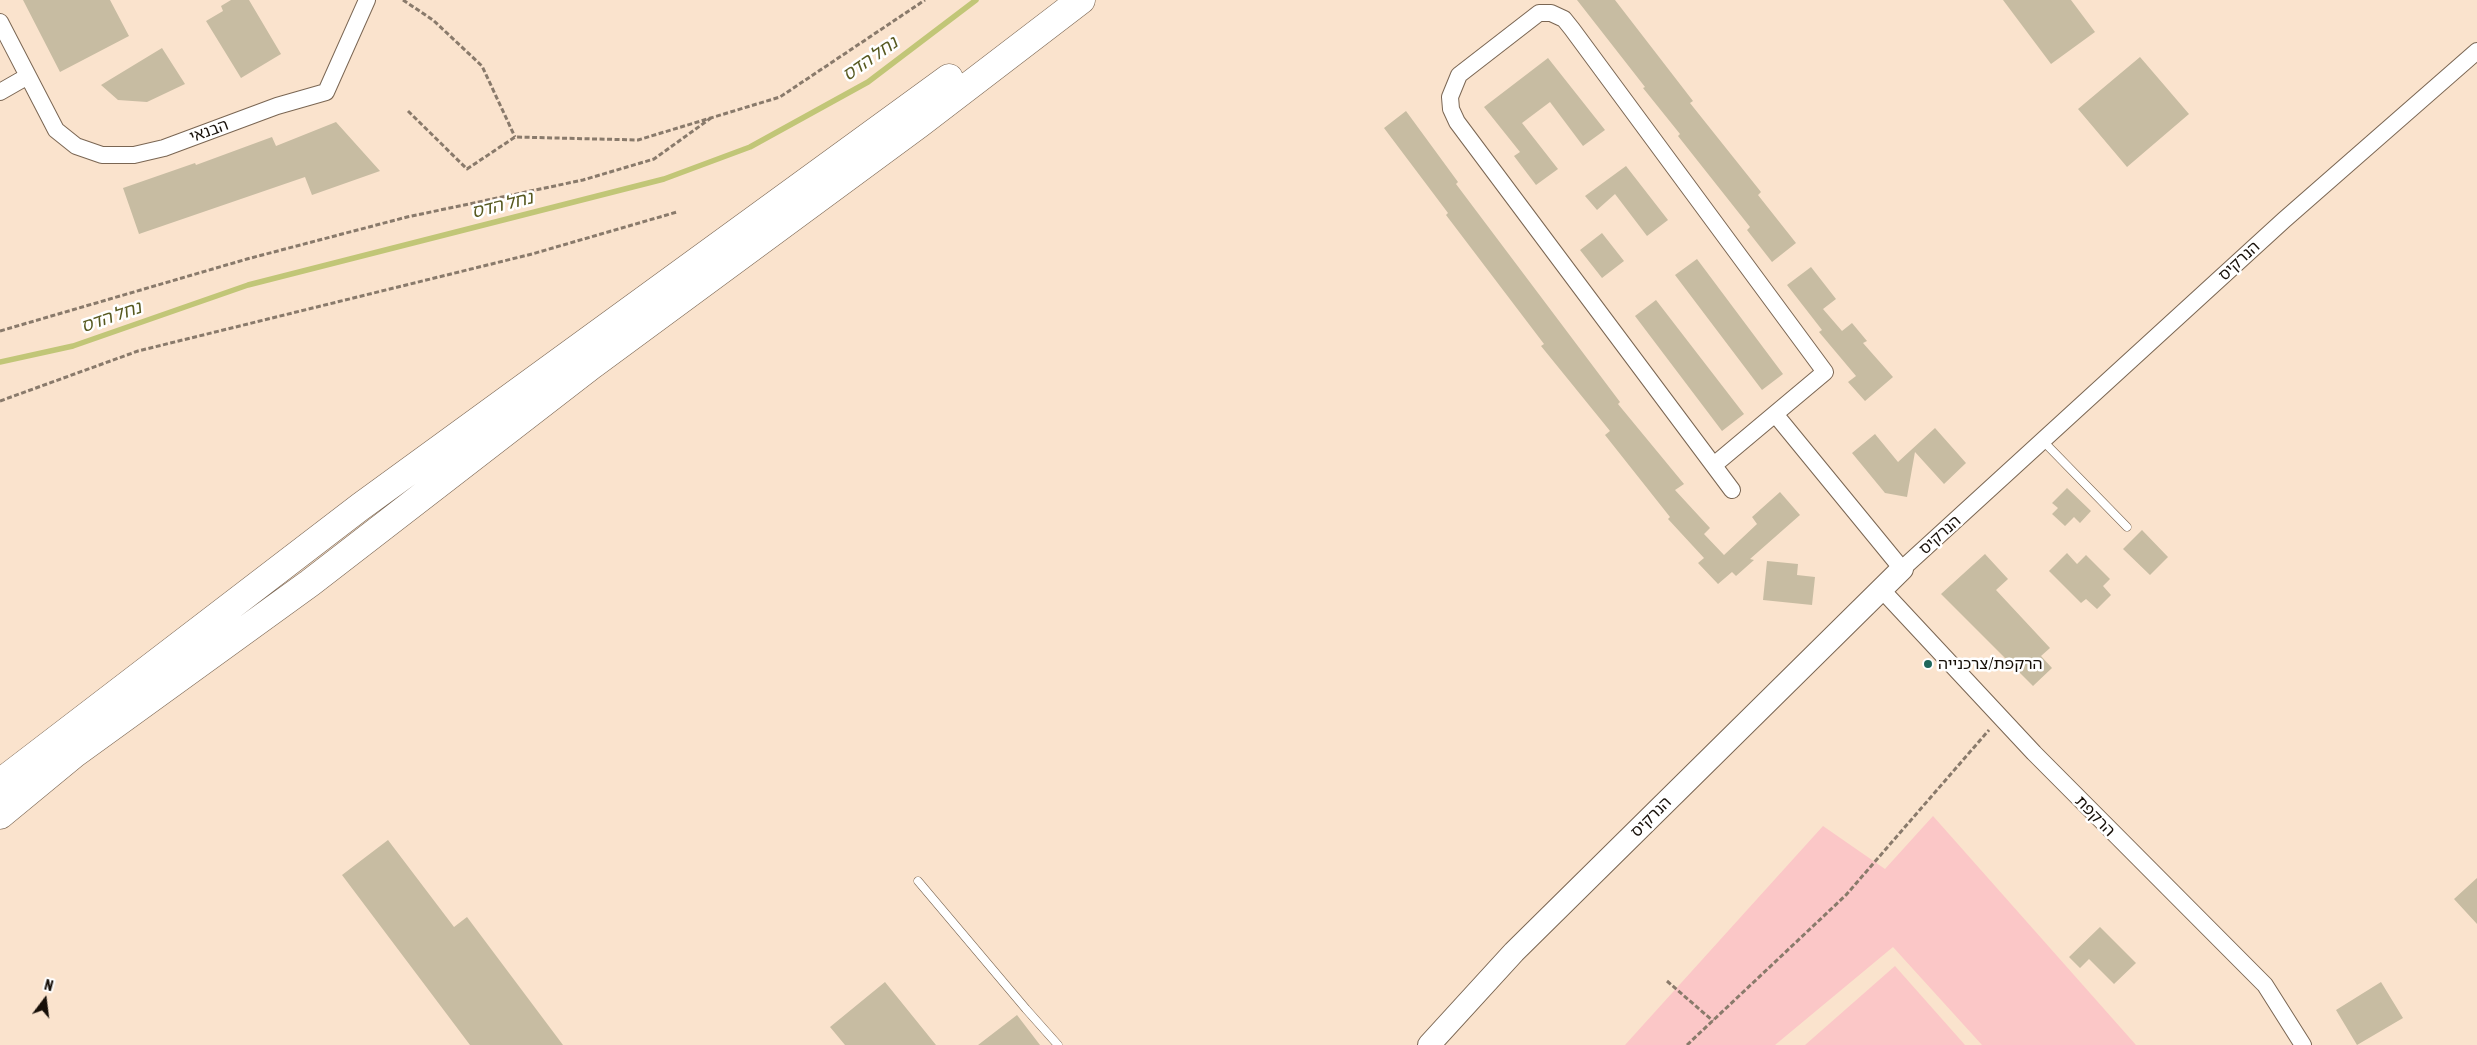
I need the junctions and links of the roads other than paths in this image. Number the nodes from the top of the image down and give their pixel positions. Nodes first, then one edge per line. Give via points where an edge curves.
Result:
1 (366, 0) edge
2 (1055, 0) edge
3 (1081, 0) edge
4 (0, 22) edge
5 (2477, 51) edge
6 (28, 76) junction
7 (0, 92) edge
8 (1774, 414) junction
9 (2043, 441) junction
10 (1714, 465) junction
11 (1732, 490) dead end
12 (2127, 527) dead end
13 (1902, 570) junction
14 (1882, 590) junction
15 (0, 783) edge
16 (0, 815) edge
17 (918, 880) dead end
18 (2299, 1043) edge
19 (1058, 1045) edge
20 (1429, 1045) edge

1 - 6 street, הבנאי via 326,92 277,106 164,148 134,155 102,155 76,146 56,130
2 - 15 highway via 360,507
3 - 16 highway via 592,365 310,583 74,754
4 - 6 street, הבנאי
5 - 9 street, הנרקיס via 2284,220
6 - 7 street
8 - 10 street
8 - 10 street via 1825,372 1564,19 1551,13 1539,13 1459,75 1450,97 1451,109 1457,122
8 - 13 street
9 - 12 lane
9 - 13 street, הנרקיס
10 - 11 street
13 - 14 street, הנרקיס
14 - 18 street, הרקפת via 2143,865 2265,985
14 - 20 street, הנרקיס via 1514,952
17 - 19 lane

